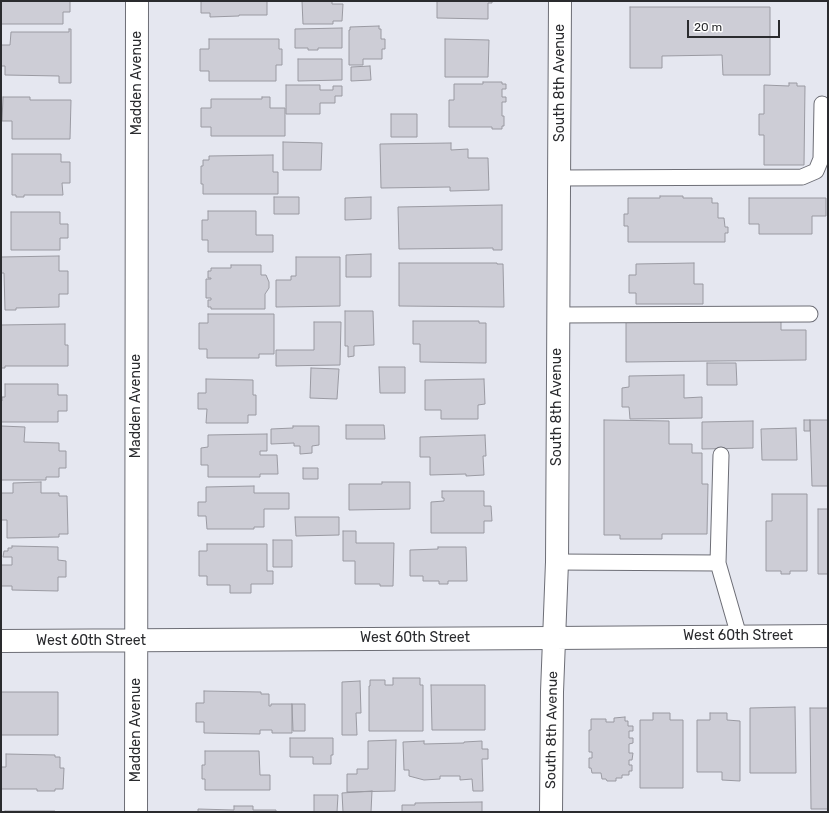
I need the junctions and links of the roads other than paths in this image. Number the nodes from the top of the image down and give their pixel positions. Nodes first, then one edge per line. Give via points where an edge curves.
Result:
1 (137, 1) edge
2 (560, 1) edge
3 (822, 104) dead end
4 (559, 178) junction
5 (810, 314) dead end
6 (557, 315) junction
7 (721, 455) dead end
8 (556, 562) junction
9 (718, 563) junction
10 (739, 636) junction
11 (828, 636) edge
12 (554, 638) junction
13 (136, 640) junction
14 (1, 641) edge
15 (136, 812) edge
16 (551, 812) edge

1 - 13 street, Madden Avenue
2 - 4 street, South 8th Avenue
3 - 4 lane via 821,159 816,171 802,176
4 - 6 street, South 8th Avenue
5 - 6 lane
6 - 8 street, South 8th Avenue
7 - 9 lane
8 - 9 lane
8 - 12 street, South 8th Avenue
9 - 10 lane
10 - 11 street, West 60th Street
10 - 12 street, West 60th Street
12 - 13 street, West 60th Street
12 - 16 street, South 8th Avenue
13 - 14 street, West 60th Street
13 - 15 street, Madden Avenue

